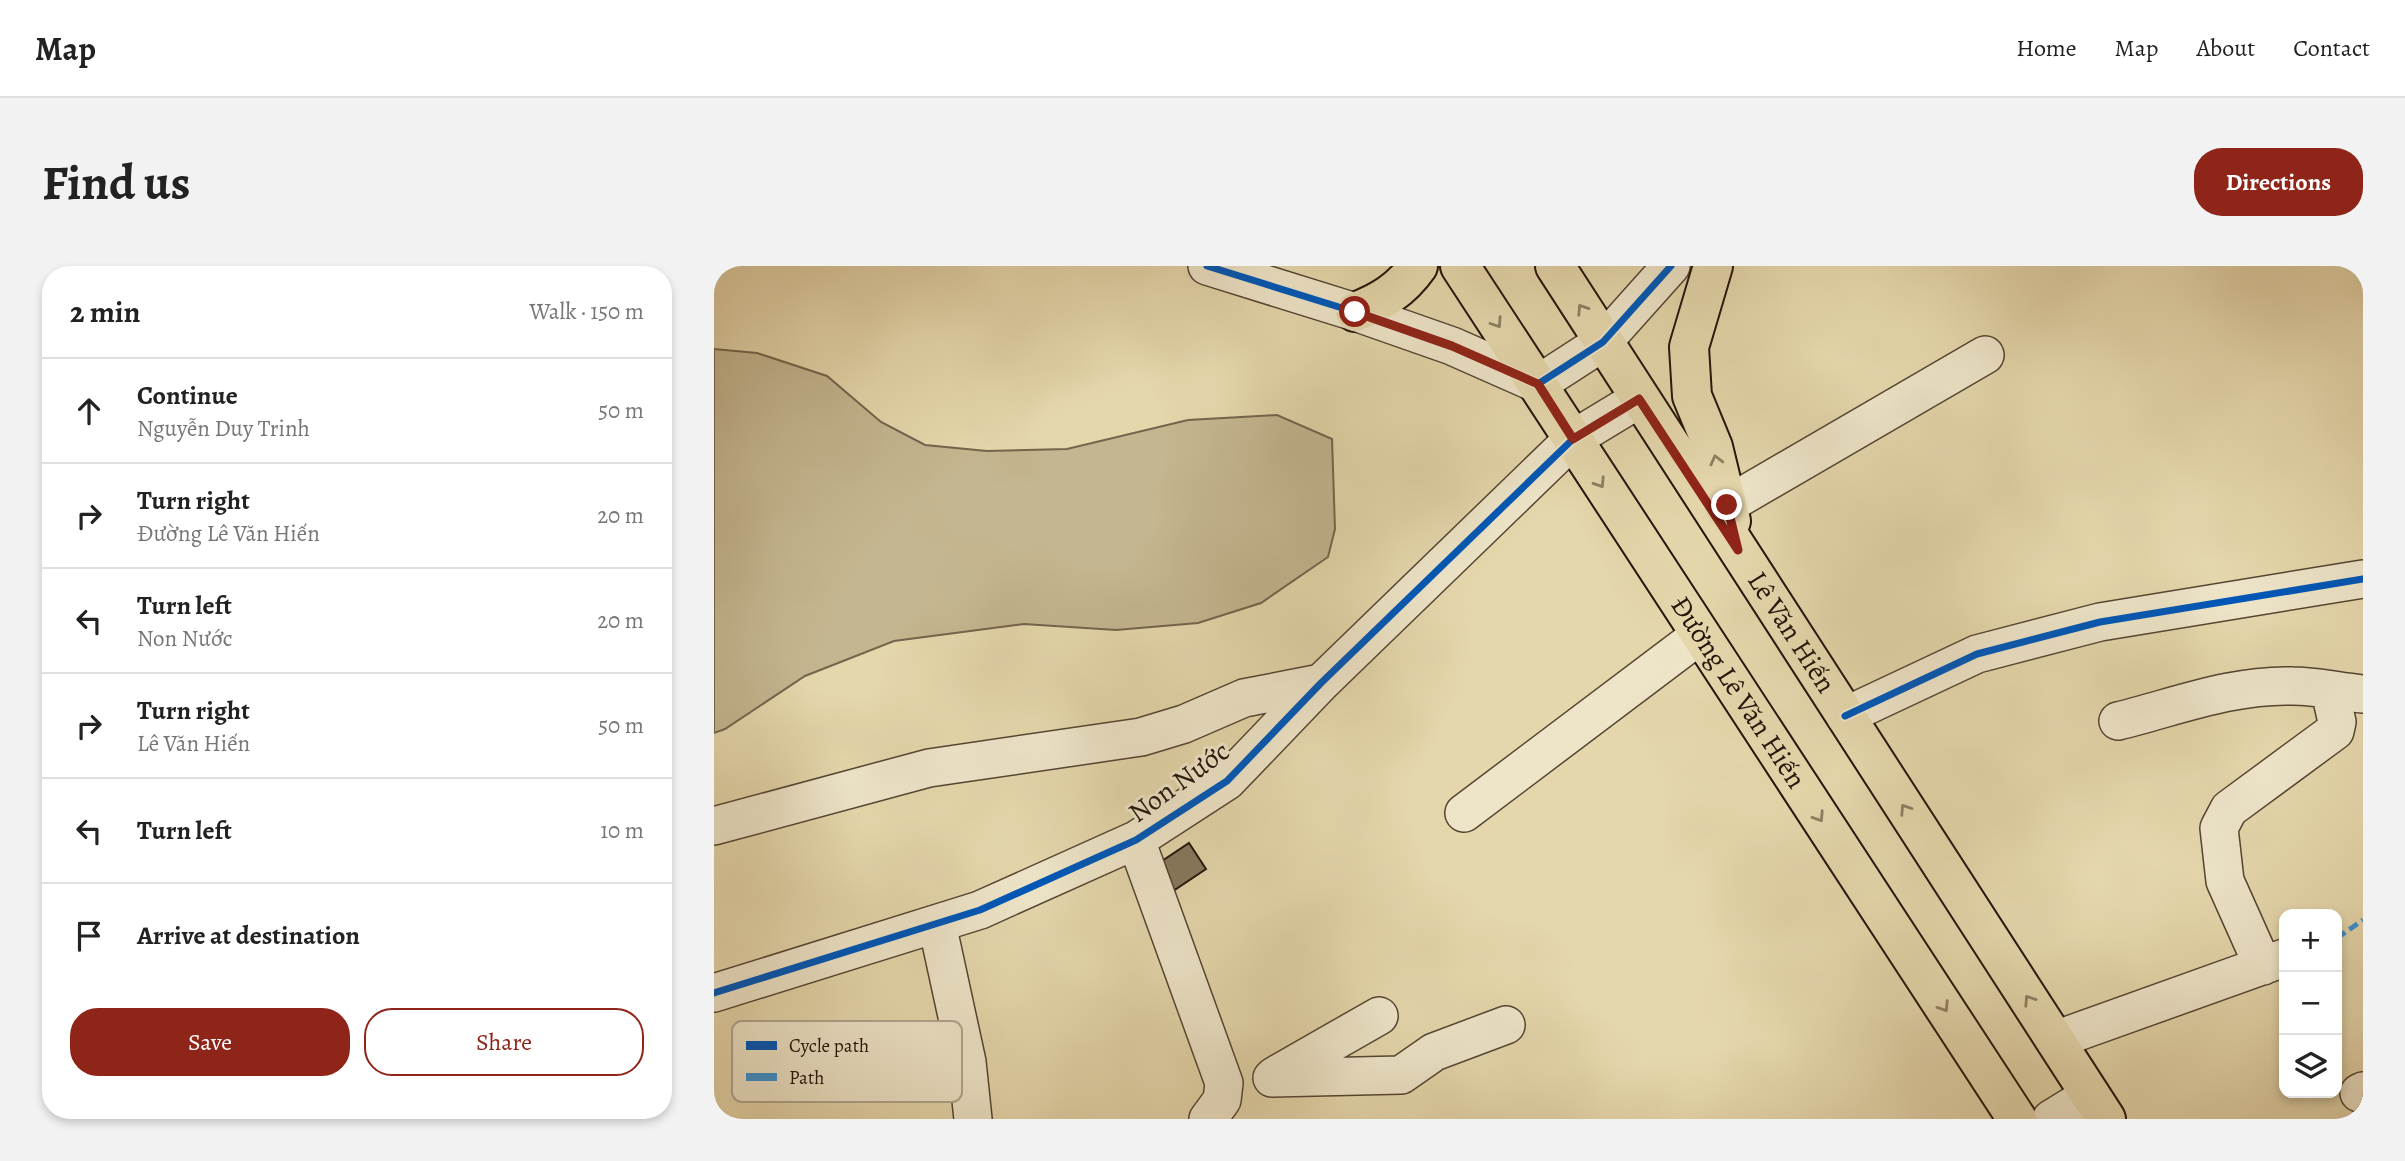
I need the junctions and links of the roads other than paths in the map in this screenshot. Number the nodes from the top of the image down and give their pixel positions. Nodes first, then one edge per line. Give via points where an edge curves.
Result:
1 (1207, 266) edge
2 (1418, 266) edge
3 (1460, 266) edge
4 (1555, 266) edge
5 (1671, 266) edge
6 (1713, 266) edge
7 (1355, 312) junction
8 (1604, 342) junction
9 (1985, 355) dead end
10 (1538, 384) junction
11 (1639, 399) junction
12 (1573, 439) junction
13 (1727, 505) junction
14 (1738, 550) junction
15 (2363, 579) edge
16 (1700, 635) junction
17 (1321, 683) junction
18 (2346, 693) edge
19 (1845, 716) junction
20 (2118, 721) dead end
21 (1464, 813) dead end
22 (714, 826) edge
23 (1136, 841) junction
24 (937, 924) junction
25 (2274, 962) edge
26 (714, 993) edge
27 (1380, 1016) dead end
28 (958, 1021) edge
29 (1506, 1025) dead end
30 (962, 1039) edge
31 (2055, 1040) junction
32 (1272, 1078) junction
33 (2098, 1107) edge
34 (1210, 1116) edge
35 (973, 1119) edge
36 (2017, 1119) edge
37 (2052, 1119) edge

1 - 7 street
2 - 7 main road via 1406,283 1380,302
3 -> 10 main road, Đường Lê Văn Hiến
8 -> 4 main road, Lê Văn Hiến
5 - 8 street
13 -> 6 main road via 1713,447 1692,396 1689,347
7 - 10 street via 1452,346
8 - 10 street
8 - 11 main road, Lê Văn Hiến
9 - 13 street
10 - 12 main road, Đường Lê Văn Hiến
11 - 12 street, Non Nước
11 - 14 main road, Lê Văn Hiến
12 -> 16 main road, Đường Lê Văn Hiến
12 - 17 street, Non Nước
13 - 14 main road
14 - 19 main road, Lê Văn Hiến
15 - 19 street via 2100,622 1977,654
16 - 21 street
16 -> 36 main road, Đường Lê Văn Hiến
17 - 22 street via 1244,698 1141,737 929,768
17 - 23 street, Non Nước via 1227,781
18 - 20 street via 2294,686 2262,688 2215,695
18 - 25 street via 2335,731 2229,809 2219,828 2225,881
31 -> 19 main road
23 - 24 street, Non Nước via 980,910
23 - 34 street via 1224,1083 1222,1100
24 - 26 street, Non Nước
24 - 28 street
25 - 31 street
27 - 32 street
29 - 32 street via 1434,1052 1401,1075
30 - 35 street
31 - 33 main road
32 - 34 street
33 - 37 street

